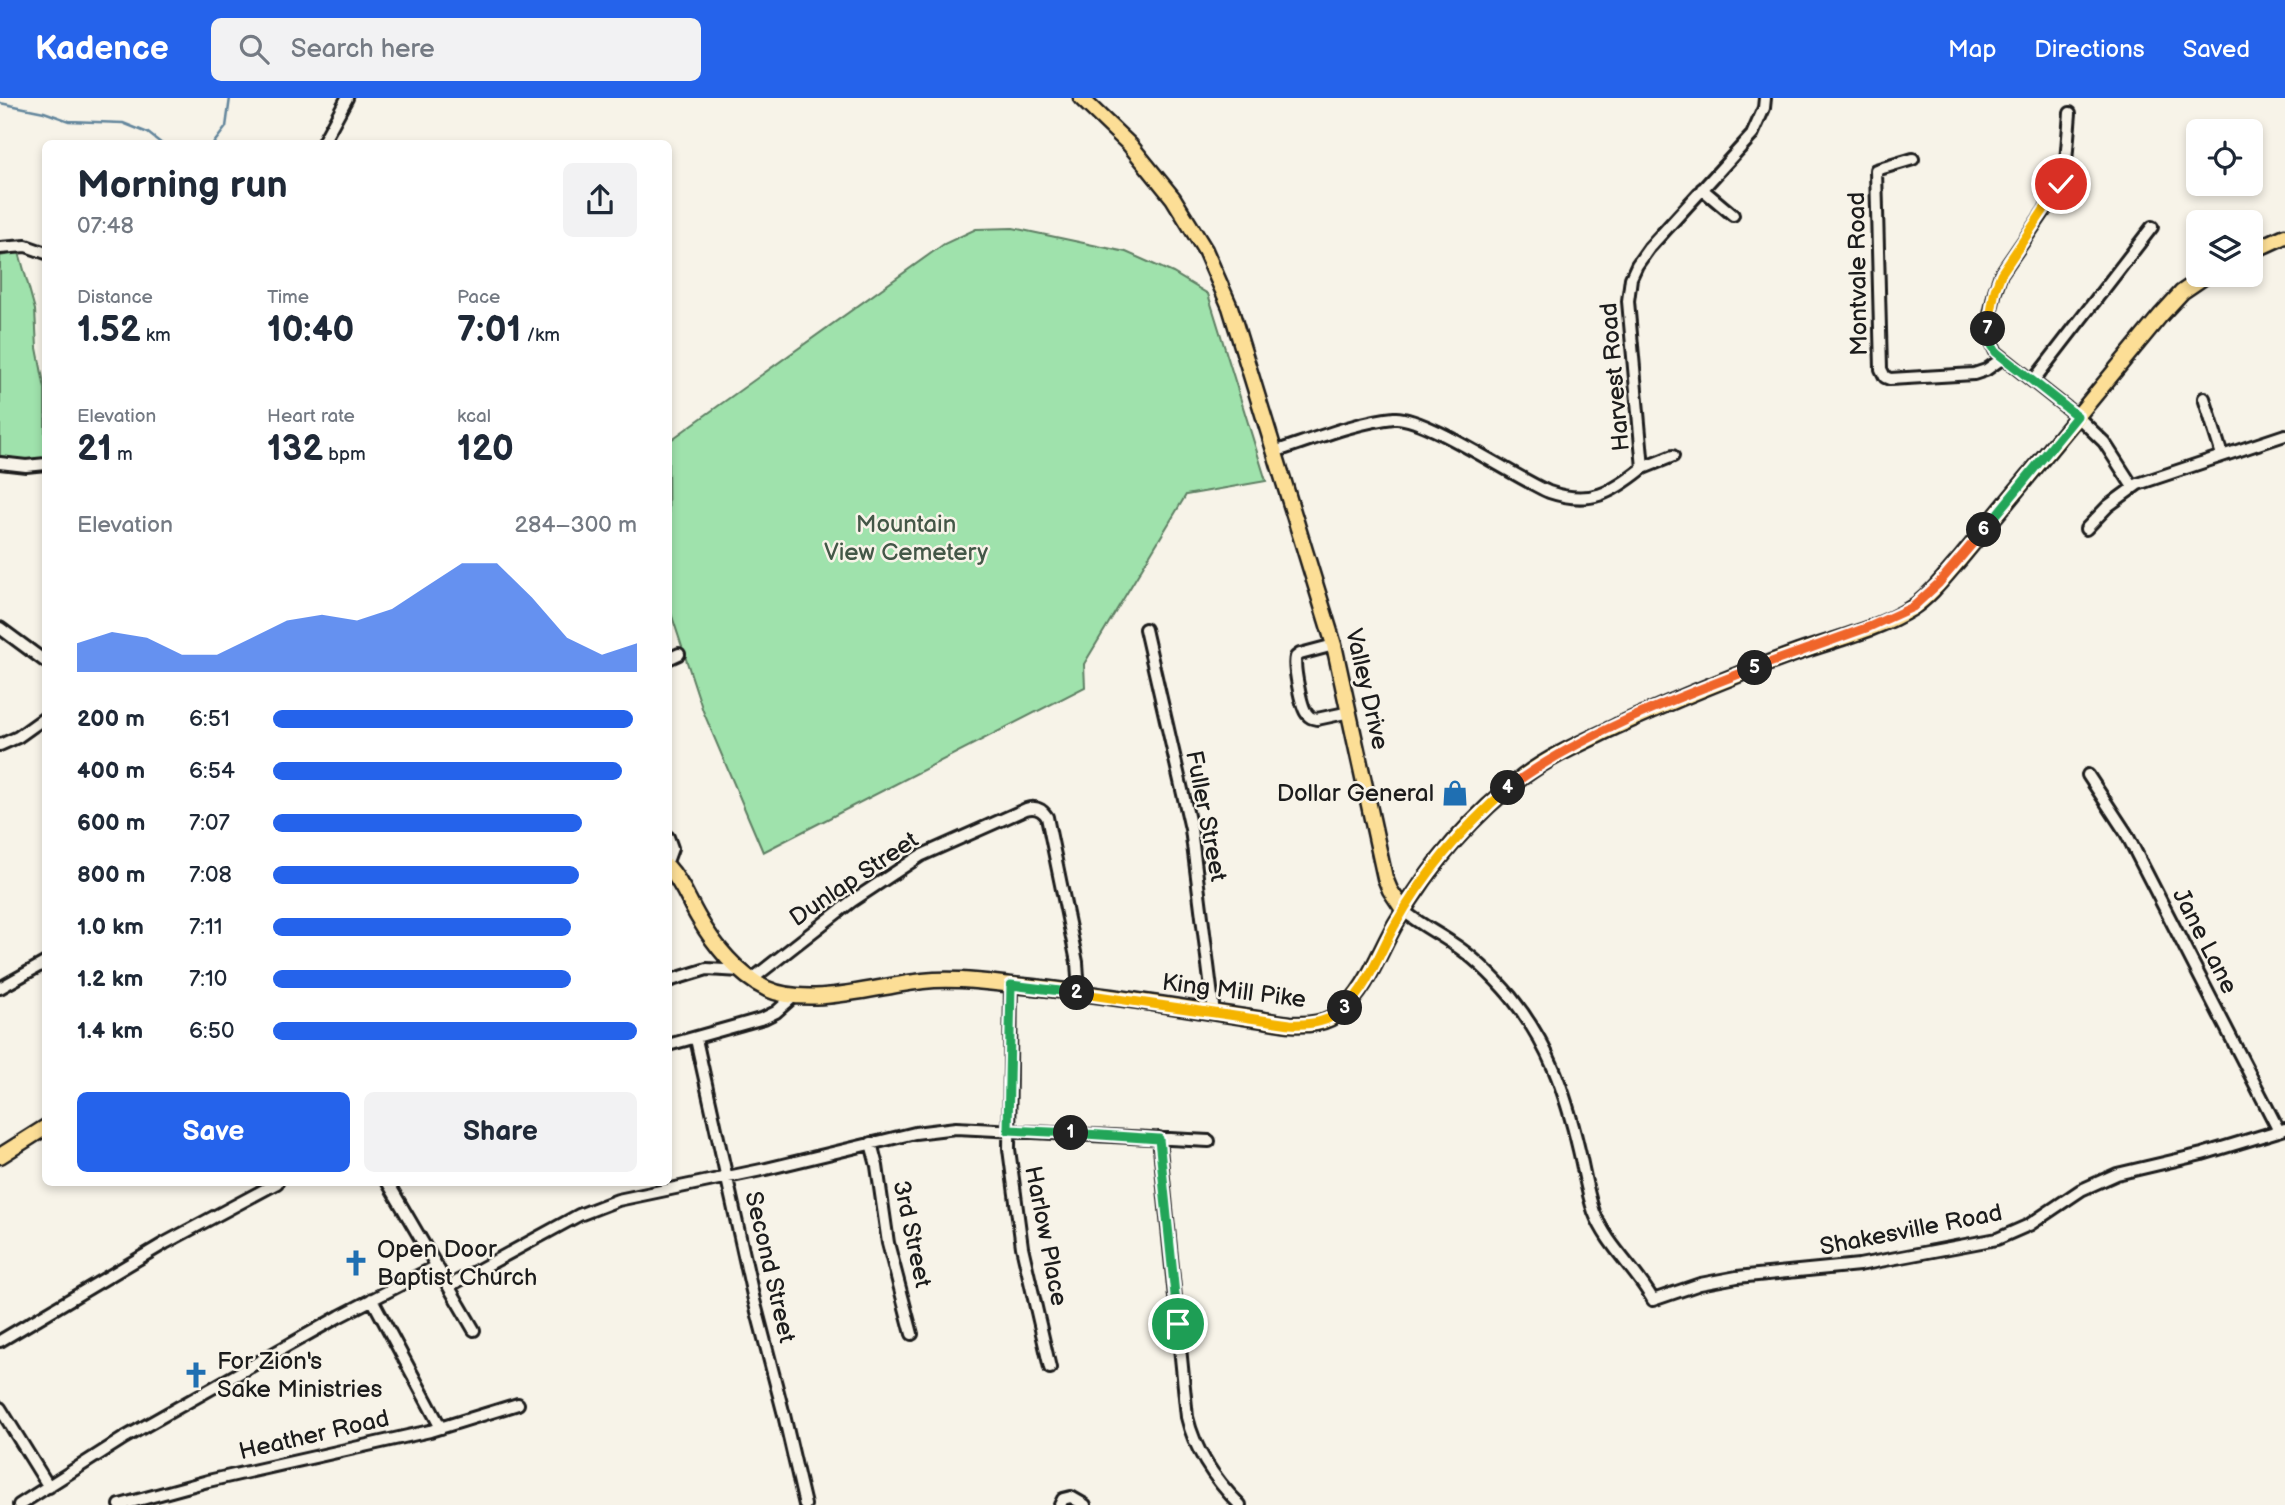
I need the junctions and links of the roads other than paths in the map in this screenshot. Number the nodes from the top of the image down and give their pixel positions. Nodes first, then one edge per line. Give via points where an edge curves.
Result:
1 (347, 98) edge
2 (1081, 98) edge
3 (1765, 98) edge
4 (2070, 113) dead end
5 (324, 140) edge
6 (1913, 159) dead end
7 (1702, 189) junction
8 (1733, 215) dead end
9 (2152, 227) dead end
10 (2285, 236) edge
11 (2263, 246) edge
12 (0, 248) edge
13 (42, 252) edge
14 (2189, 287) edge
15 (2003, 358) junction
16 (2033, 381) junction
17 (2204, 398) dead end
18 (2077, 416) junction
19 (2285, 435) edge
20 (1274, 452) junction
21 (2222, 455) junction
22 (1673, 456) dead end
23 (0, 463) edge
24 (42, 464) edge
25 (1643, 468) junction
26 (2133, 487) junction
27 (2086, 529) dead end
28 (0, 628) edge
29 (1145, 629) dead end
30 (1334, 645) junction
31 (42, 659) edge
32 (1350, 712) junction
33 (42, 720) edge
34 (0, 745) edge
35 (2088, 775) dead end
36 (672, 871) edge
37 (1404, 911) junction
38 (42, 964) edge
39 (746, 976) junction
40 (672, 980) edge
41 (1011, 985) junction
42 (0, 988) edge
43 (1080, 993) junction
44 (793, 996) junction
45 (1214, 1013) junction
46 (696, 1039) junction
47 (672, 1044) edge
48 (42, 1129) edge
49 (1008, 1130) junction
50 (2282, 1130) edge
51 (1159, 1139) junction
52 (1209, 1141) dead end
53 (871, 1143) junction
54 (0, 1156) edge
55 (727, 1177) junction
56 (271, 1186) edge
57 (390, 1186) edge
58 (437, 1266) junction
59 (449, 1286) junction
60 (372, 1299) junction
61 (1653, 1300) joint
62 (474, 1330) dead end
63 (912, 1334) dead end
64 (0, 1341) edge
65 (1050, 1368) dead end
66 (518, 1404) dead end
67 (0, 1408) edge
68 (441, 1428) junction
69 (49, 1487) junction
70 (19, 1505) edge
71 (120, 1505) edge
72 (805, 1505) edge
73 (1060, 1505) edge
74 (1085, 1505) edge
75 (1240, 1505) edge

1 - 5 street
2 - 20 main road, Valley Drive via 1154,173 1205,250 1239,334
3 - 7 street, Harvest Road via 1752,135
4 - 15 street via 2065,174 1995,290 1988,335
6 - 15 street, Montvale Road via 1876,170 1881,369 1890,379 1973,374
7 - 8 street
7 - 25 street, Harvest Road via 1649,248 1631,278 1628,310
9 - 16 street
10 - 11 main road
12 - 13 street via 26,246
14 - 18 main road, King Mill Pike
15 - 16 street
16 - 18 street
17 - 21 street
18 - 26 street via 2104,442
18 - 37 main road, King Mill Pike via 1938,584 1913,607 1654,709 1554,757 1484,810
19 - 21 street
20 - 25 street, Harvest Road via 1403,418 1565,498 1587,498 1617,489
20 - 30 main road, Valley Drive
21 - 26 street
22 - 25 street
23 - 24 street
26 - 27 street
28 - 31 street
29 - 45 street, Fuller Street via 1191,829
30 - 32 main road, Valley Drive
30 - 32 street via 1296,657 1305,711 1317,719
32 - 37 main road, Valley Drive via 1385,878
33 - 34 street
35 - 50 street, Jane Lane via 2126,833
36 - 39 main road via 711,937
37 - 45 main road, King Mill Pike via 1357,993 1337,1015 1305,1024
37 - 61 street, Valley Drive via 1478,964 1509,994 1540,1038 1562,1084 1594,1212 1609,1242
38 - 42 street
39 - 40 street via 707,969
39 - 43 street, Dunlap Street via 903,867 950,841 1035,808 1047,817
39 - 44 main road, King Mill Pike via 777,993
41 - 43 main road, King Mill Pike
41 - 44 main road, King Mill Pike via 925,980
41 - 49 street, Harlow Place
43 - 45 main road, King Mill Pike
44 - 46 street via 764,1018
46 - 47 street
46 - 55 street, Second Street
48 - 54 main road
49 - 51 street
49 - 53 street via 939,1129
49 - 65 street, Harlow Place via 1022,1247
50 - 61 street, Shakesville Road via 2117,1174 2081,1190 2029,1226 1997,1239 1859,1265 1737,1277
51 - 52 street
51 - 75 street via 1187,1418 1196,1446
53 - 55 street
53 - 63 street, 3rd Street via 888,1243
55 - 59 street via 600,1206
55 - 72 street, Second Street
56 - 64 street
57 - 58 street
58 - 59 street
58 - 60 street
59 - 62 street
60 - 68 street
60 - 69 street via 124,1438
66 - 68 street, Heather Road
67 - 69 street
68 - 71 street, Heather Road
69 - 70 street
73 - 74 street via 1071,1497

